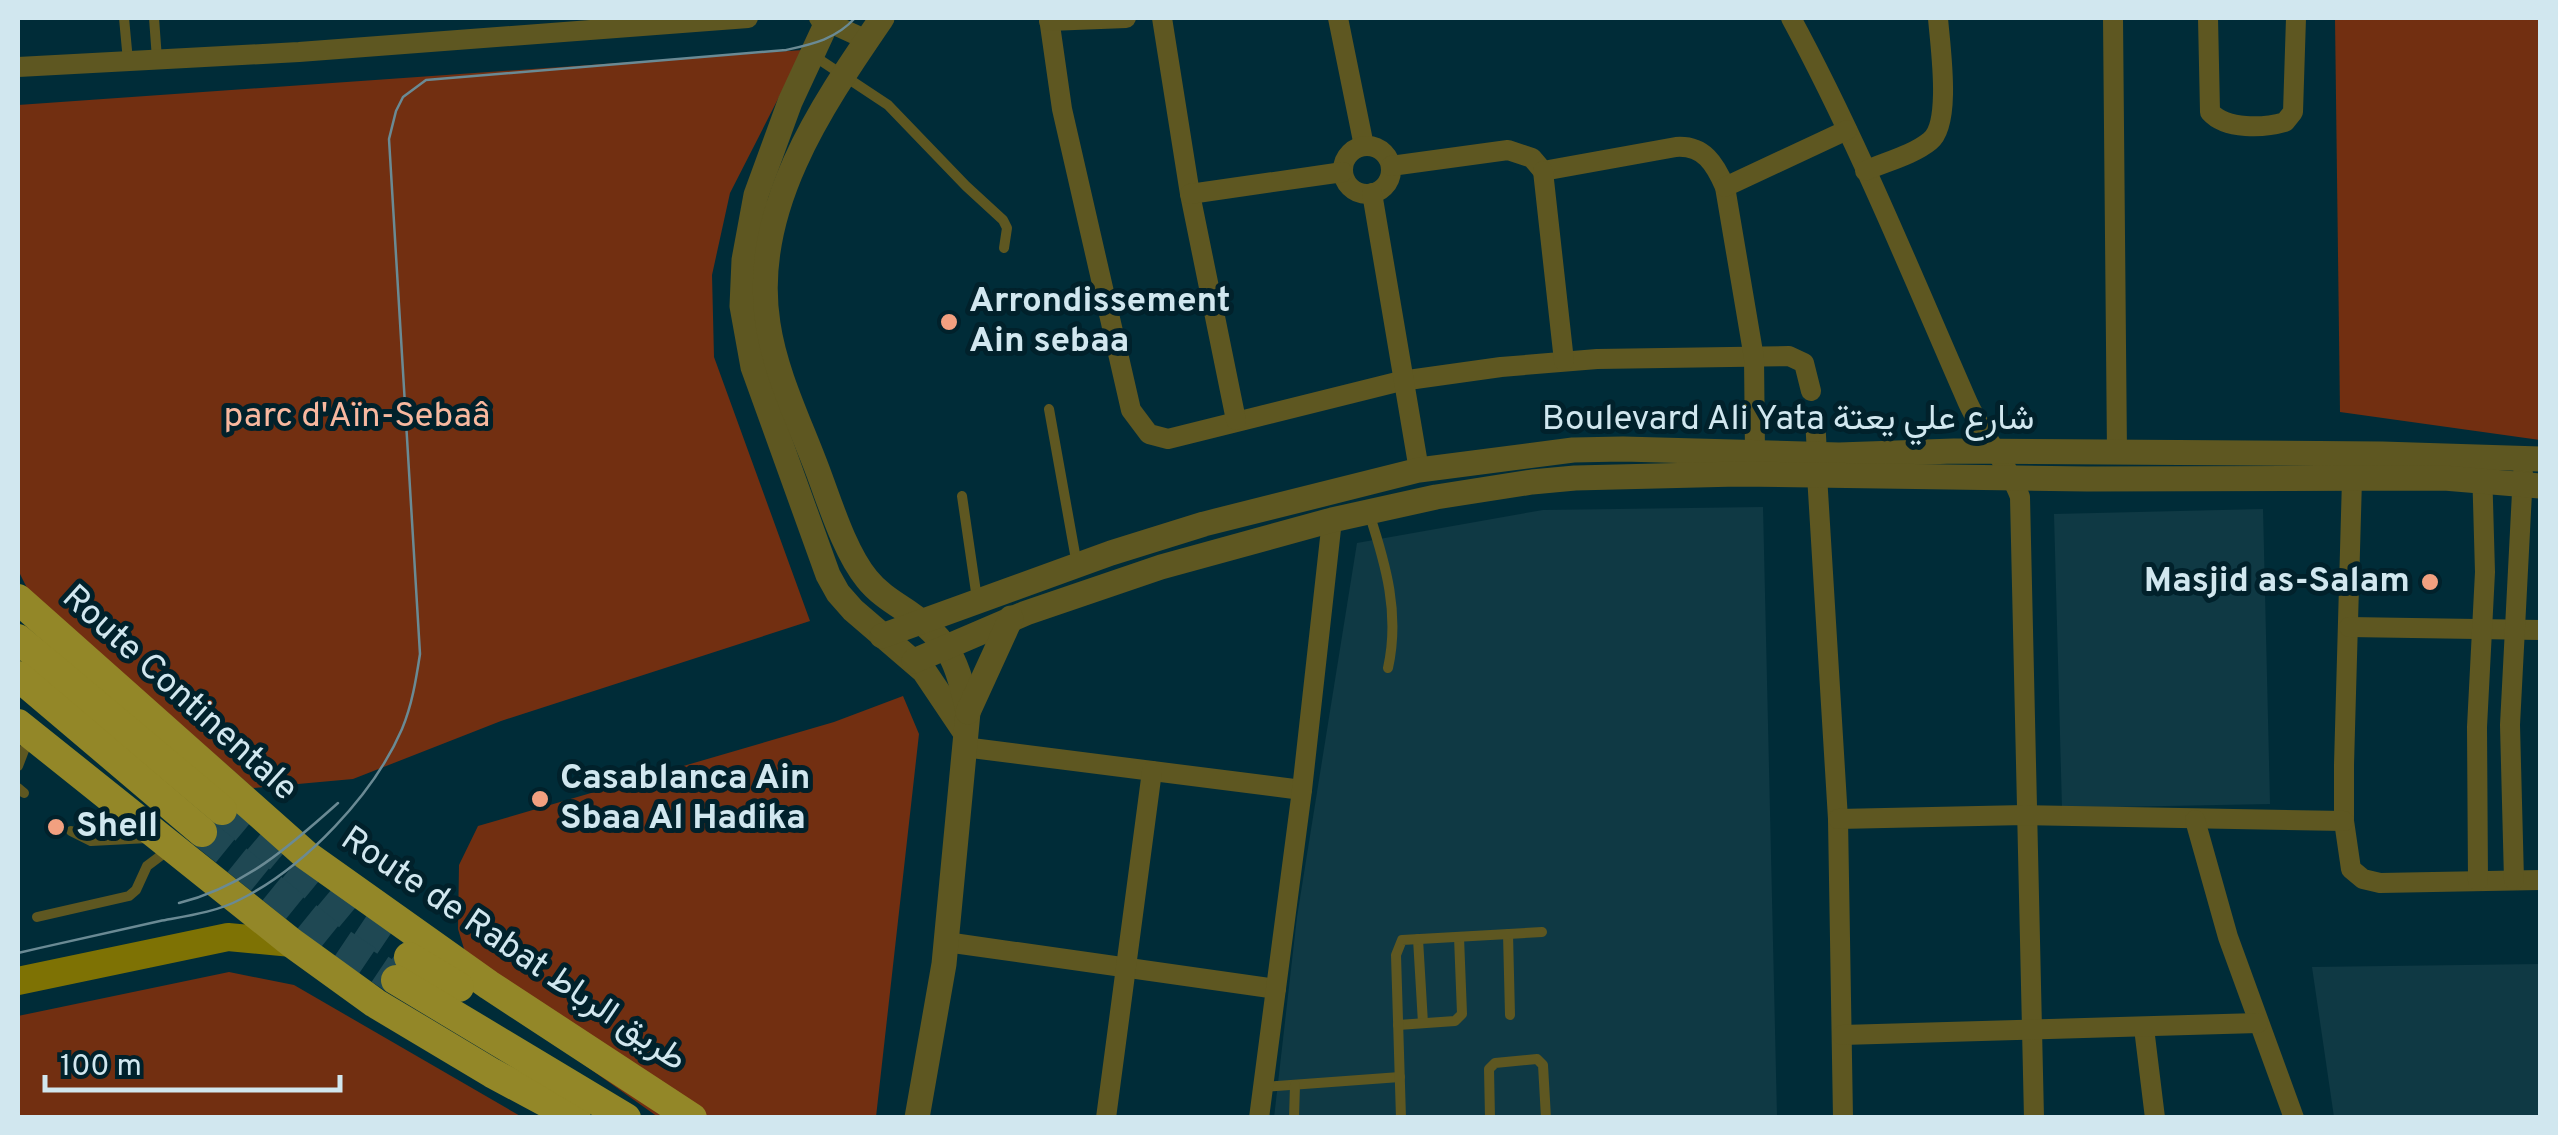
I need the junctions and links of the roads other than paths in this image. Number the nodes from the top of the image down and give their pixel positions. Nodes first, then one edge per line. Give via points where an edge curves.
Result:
1 (124, 18) edge
2 (154, 18) edge
3 (748, 18) edge
4 (825, 18) edge
5 (882, 18) edge
6 (1126, 18) edge
7 (1162, 18) edge
8 (1338, 18) edge
9 (1791, 18) edge
10 (1938, 18) edge
11 (2113, 18) edge
12 (2208, 18) edge
13 (2296, 18) edge
14 (1049, 19) edge
15 (642, 22) edge
16 (866, 40) junction
17 (811, 54) junction
18 (157, 60) junction
19 (128, 61) junction
20 (18, 66) edge
21 (843, 74) junction
22 (1847, 130) junction
23 (1364, 146) junction
24 (1391, 166) junction
25 (1542, 170) junction
26 (1865, 170) junction
27 (1344, 172) junction
28 (1725, 187) junction
29 (1372, 193) junction
30 (1190, 194) junction
31 (1004, 248) dead end
32 (1754, 358) junction
33 (1564, 361) junction
34 (1402, 381) junction
35 (1811, 391) dead end
36 (1049, 409) dead end
37 (1816, 418) dead end
38 (1236, 420) junction
39 (1994, 452) junction
40 (1755, 453) junction
41 (2118, 454) junction
42 (2533, 458) edge
43 (1817, 464) junction
44 (2482, 468) junction
45 (1419, 470) junction
46 (2012, 477) junction
47 (2352, 479) junction
48 (2531, 485) edge
49 (962, 496) dead end
50 (1369, 513) junction
51 (1332, 520) junction
52 (1077, 565) junction
53 (18, 599) edge
54 (978, 604) junction
55 (1012, 618) junction
56 (923, 622) junction
57 (2349, 627) junction
58 (2481, 628) junction
59 (2517, 630) junction
60 (2540, 630) edge
61 (882, 636) junction
62 (18, 639) edge
63 (948, 647) junction
64 (914, 661) junction
65 (1388, 668) dead end
66 (18, 676) edge
67 (24, 729) edge
68 (966, 730) junction
69 (18, 766) edge
70 (1152, 772) junction
71 (1302, 790) junction
72 (2024, 815) junction
73 (1838, 820) junction
74 (2195, 820) junction
75 (2344, 820) junction
76 (71, 831) dead end
77 (165, 842) junction
78 (292, 844) joint
79 (2514, 880) junction
80 (2540, 880) edge
81 (2478, 881) junction
82 (37, 917) dead end
83 (1542, 932) dead end
84 (1508, 934) junction
85 (1459, 936) junction
86 (1418, 939) junction
87 (946, 942) junction
88 (292, 943) junction
89 (1128, 967) junction
90 (18, 981) edge
91 (1276, 989) junction
92 (1510, 1015) dead end
93 (1423, 1023) junction
94 (2258, 1023) junction
95 (1398, 1025) junction
96 (2144, 1028) junction
97 (2032, 1032) junction
98 (1842, 1035) junction
99 (1400, 1076) junction
100 (1295, 1084) junction
101 (1263, 1087) junction
102 (576, 1118) edge
103 (626, 1118) edge
104 (664, 1118) edge
105 (692, 1118) edge
106 (918, 1118) edge
107 (1106, 1118) edge
108 (1258, 1118) edge
109 (1294, 1118) edge
110 (1401, 1118) edge
111 (1490, 1118) edge
112 (1546, 1118) edge
113 (1844, 1118) edge
114 (2034, 1118) edge
115 (2155, 1118) edge
116 (2294, 1118) edge

1 - 19 lane
2 - 18 lane
3 - 15 street
4 - 16 street
4 - 17 street
5 - 16 street
6 - 14 street
7 - 30 street
8 - 23 street
9 - 22 street
10 - 26 street via 1937,134
11 - 41 street
12 - 13 street via 2210,112 2225,123 2280,125 2294,105
14 - 38 street via 1062,109 1131,410 1158,438
15 - 18 street
16 - 21 street
17 - 21 lane
17 - 61 street via 752,210 744,324 753,367 828,574
18 - 19 street
19 - 20 street
21 - 31 lane via 888,105 1003,220
21 - 56 street via 776,212 768,322 791,404 848,546 864,576
22 - 26 street
22 - 28 street
23 - 24 street via 1378,149
23 - 27 street via 1351,152
24 - 25 street via 1508,150 1532,158
24 - 29 street via 1387,183
25 - 28 street via 1687,146 1703,152
25 - 33 street
26 - 39 street
27 - 29 street via 1353,189
27 - 30 street
28 - 32 street
29 - 34 street
30 - 38 street
32 - 33 street
32 - 35 street via 1796,357
32 - 40 street
33 - 34 street
34 - 38 street
34 - 45 street
36 - 52 lane
37 - 43 street
39 - 41 street, Boulevard Ali Yata شارع علي يعتة
39 - 43 street, Boulevard Ali Yata شارع علي يعتة
39 - 46 street
40 - 43 street, Boulevard Ali Yata شارع علي يعتة
40 - 45 street, Boulevard Ali Yata شارع علي يعتة via 1573,450
41 - 44 street, Boulevard Ali Yata شارع علي يعتة
42 - 44 street, Boulevard Ali Yata شارع علي يعتة
42 - 48 street
43 - 46 street, Boulevard Ali Yata شارع علي يعتة
43 - 50 street, Boulevard Ali Yata شارع علي يعتة via 1574,478
43 - 73 street
44 - 47 street, Boulevard Ali Yata شارع علي يعتة
44 - 48 street, Boulevard Ali Yata شارع علي يعتة
44 - 58 street
45 - 52 street, Boulevard Ali Yata شارع علي يعتة via 1204,524
46 - 47 street, Boulevard Ali Yata شارع علي يعتة
46 - 72 street via 2022,526
47 - 57 street
48 - 59 street
49 - 54 lane
50 - 51 street, Boulevard Ali Yata شارع علي يعتة
50 - 65 lane via 1393,606
51 - 55 street, Boulevard Ali Yata شارع علي يعتة
51 - 71 street
52 - 54 street, Boulevard Ali Yata شارع علي يعتة
53 - 78 main road, Route Continentale
54 - 56 street, Boulevard Ali Yata شارع علي يعتة
55 - 63 street, Boulevard Ali Yata شارع علي يعتة
55 - 68 street
56 - 61 street, Boulevard Ali Yata شارع علي يعتة
56 - 63 street
57 - 58 street
57 - 75 street
58 - 59 street
58 - 81 street
59 - 60 street
59 - 79 street via 2510,725
61 - 64 street
62 - 66 main road via 212,821
63 - 64 street, Boulevard Ali Yata شارع علي يعتة
63 - 68 street via 960,674
64 - 68 street
67 - 69 lane
67 - 77 main road
68 - 70 street
68 - 87 street
70 - 71 street
70 - 89 street
71 - 91 street
72 - 73 street
72 - 74 street
72 - 97 street
73 - 98 street
74 - 75 street
74 - 94 street
75 - 81 street via 2348,863 2363,879
76 - 77 lane via 92,840
77 - 82 lane via 129,896
77 - 88 main road
78 - 105 main road, Route de Rabat طريق الرباط
79 - 80 street
79 - 81 street
83 - 84 lane
84 - 85 lane
84 - 92 lane
85 - 86 lane
85 - 93 lane via 1462,1014 1455,1021
86 - 93 lane
86 - 95 lane via 1402,940 1396,955
87 - 89 street
87 - 106 street
88 - 90 main road via 228,937
88 - 102 main road via 375,1003
89 - 91 street
89 - 107 street
91 - 101 street
93 - 95 lane
94 - 96 street
94 - 116 street
95 - 99 lane
96 - 97 street
96 - 115 street
97 - 98 street
97 - 114 street
98 - 113 street
99 - 100 lane
99 - 110 lane
100 - 101 lane
100 - 109 lane
101 - 108 street
103 - 104 main road via 402,968
111 - 112 lane via 1489,1069 1536,1059 1543,1065

